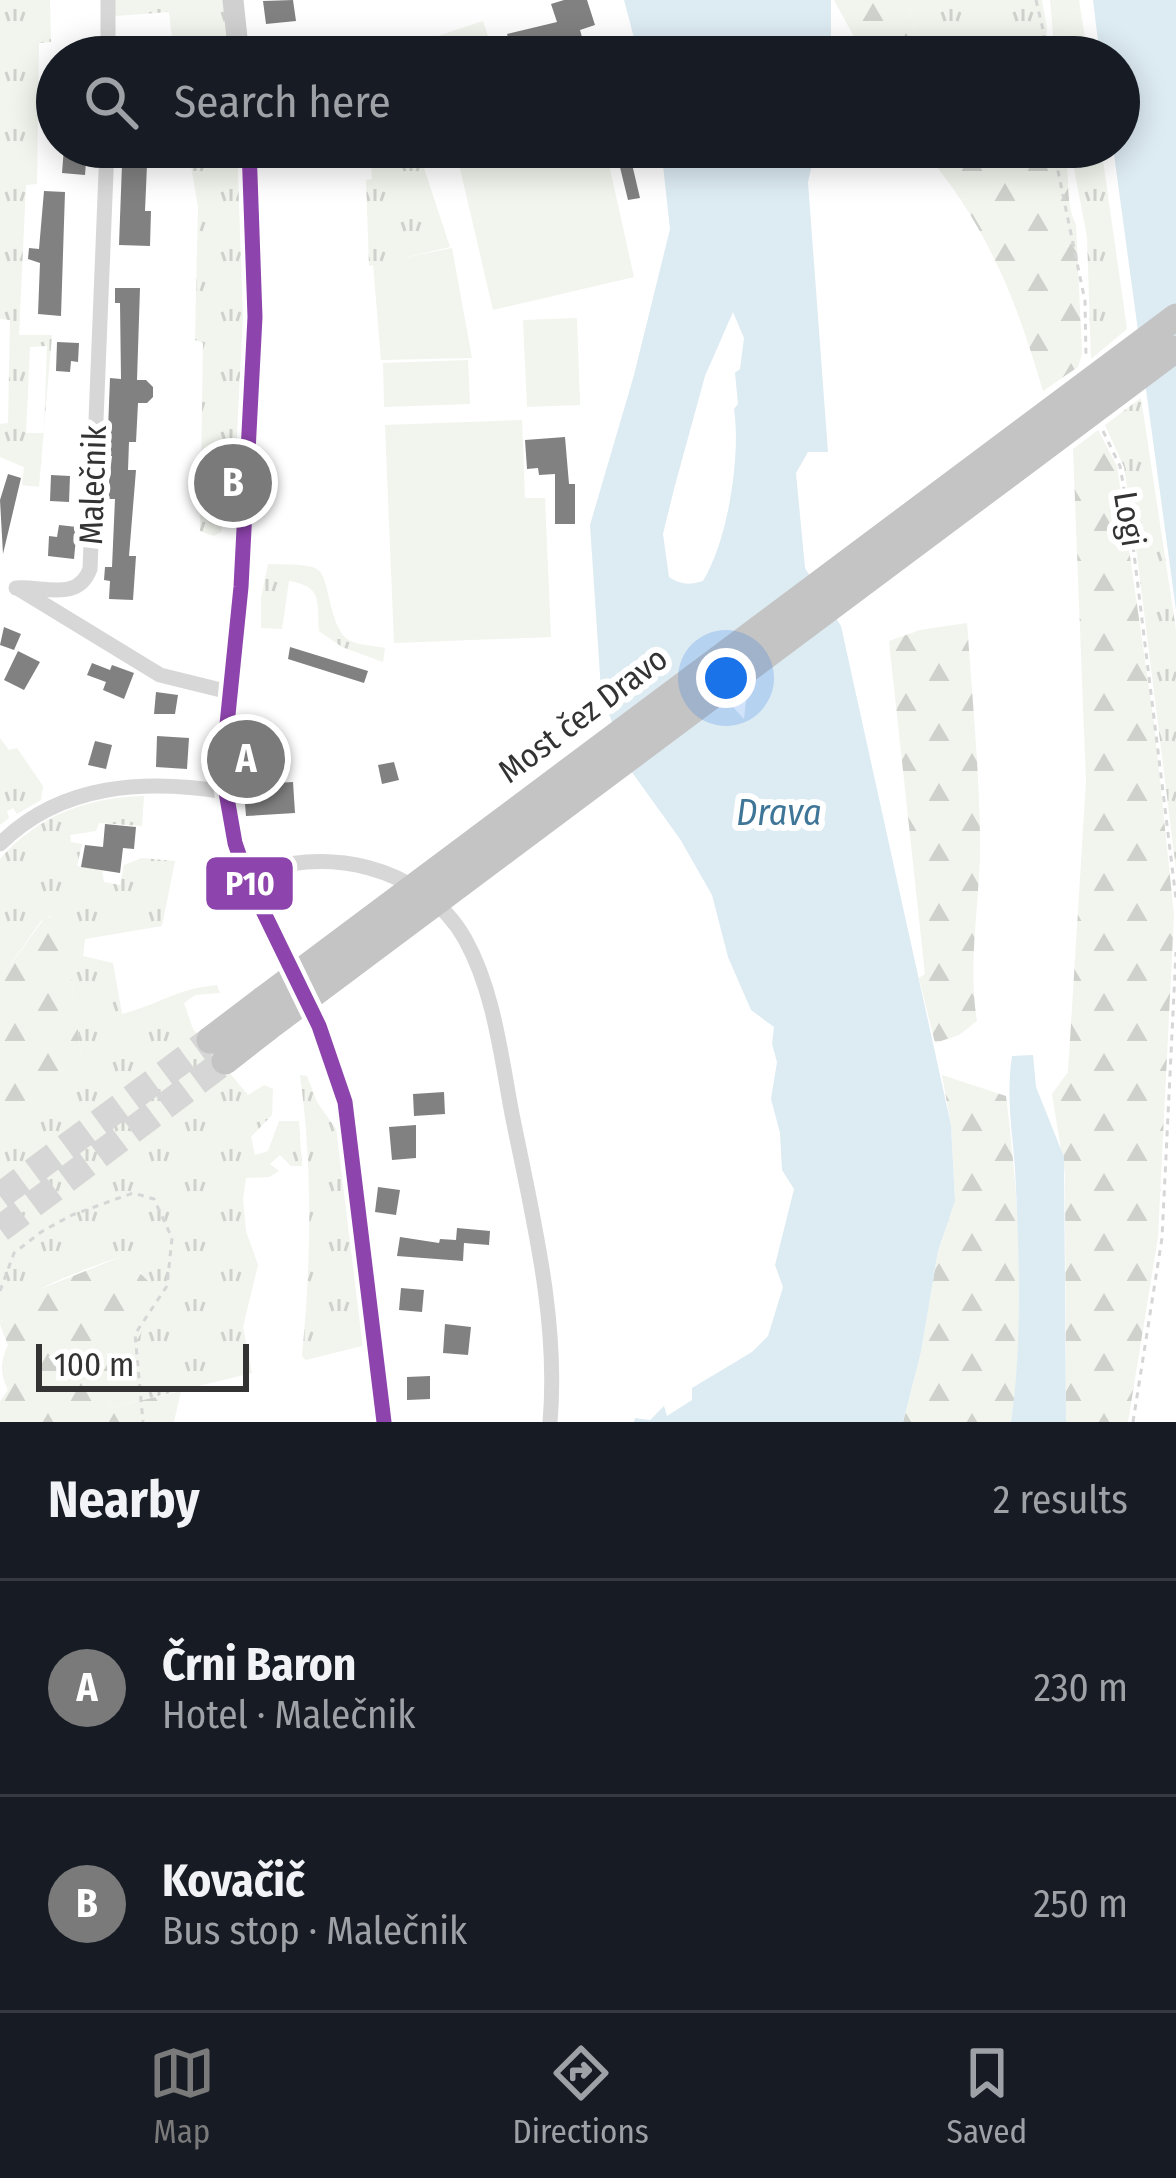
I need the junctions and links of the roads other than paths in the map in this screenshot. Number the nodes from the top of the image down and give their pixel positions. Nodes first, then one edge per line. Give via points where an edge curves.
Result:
1 (108, 0) edge
2 (233, 0) edge
3 (108, 36) edge
4 (237, 36) edge
5 (105, 168) edge
6 (249, 168) edge
7 (1176, 317) edge
8 (1176, 350) edge
9 (229, 692) junction
10 (226, 792) junction
11 (1, 841) edge
12 (247, 878) junction
13 (384, 1422) edge
14 (550, 1422) edge

1 - 3 street
2 - 4 street
5 - 9 street, Malečnik via 90,569 74,590 16,587 160,676
6 - 9 street via 255,317
7 - 8 highway, Most čez Dravo, bridge via 264,999 217,1050 266,1029
9 - 10 street
10 - 11 street via 94,791
10 - 12 street
12 - 13 street via 320,1026 345,1102
12 - 14 street via 313,863 385,870 423,892 463,934 494,1021 540,1256

